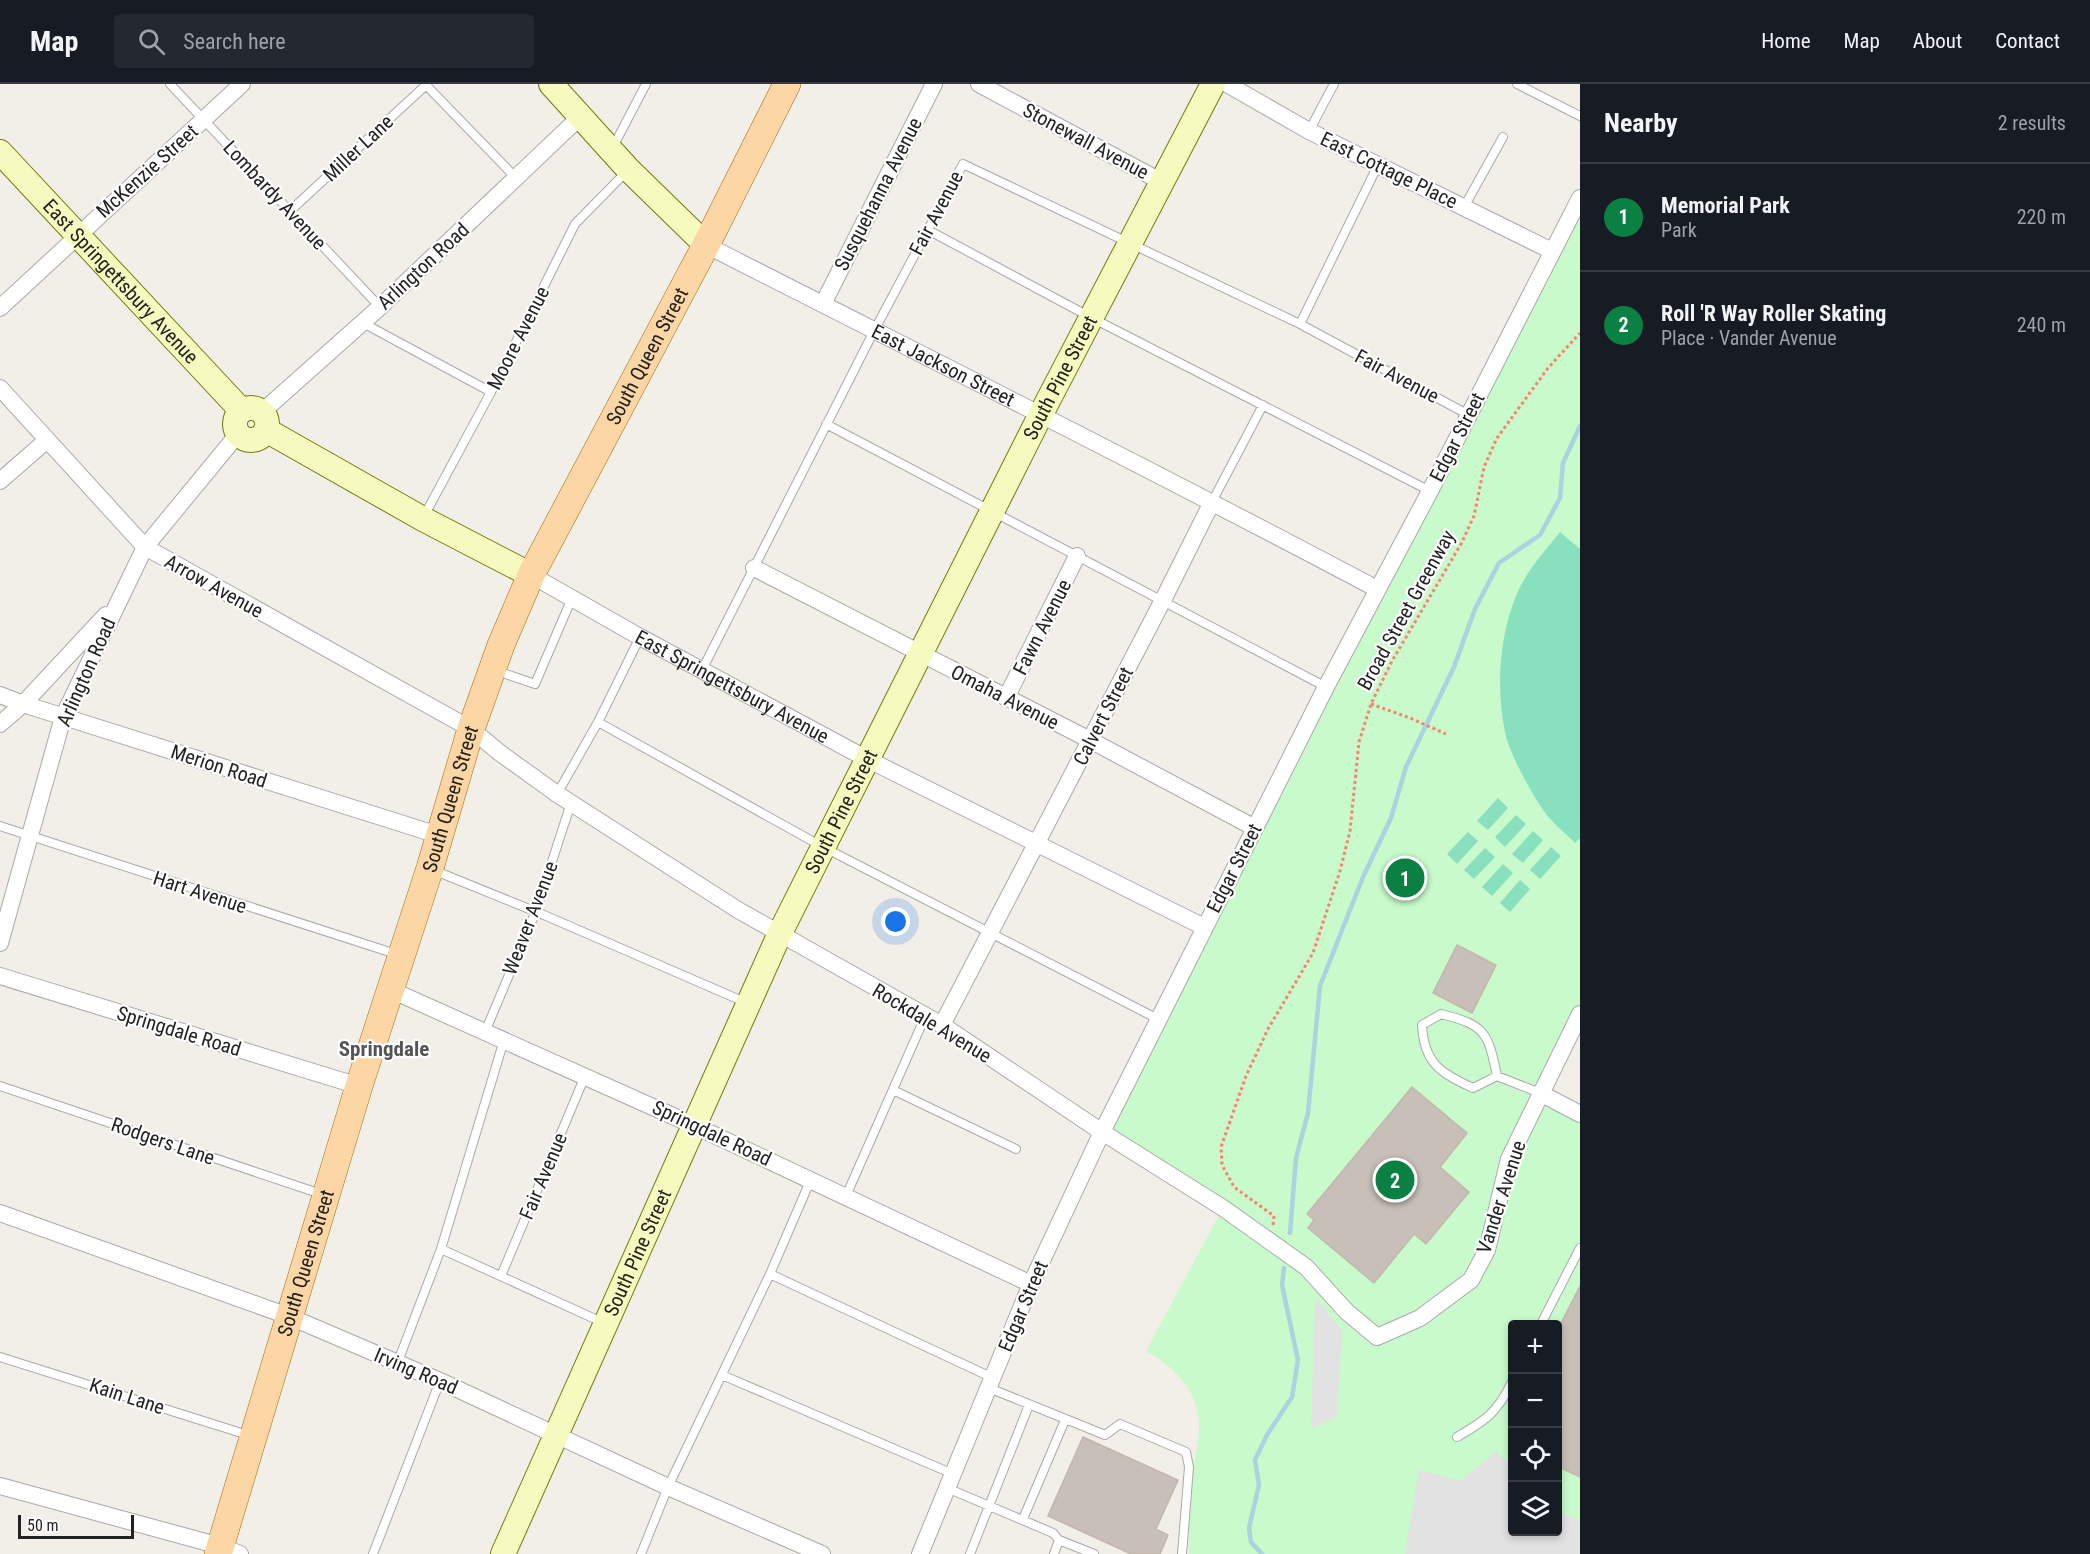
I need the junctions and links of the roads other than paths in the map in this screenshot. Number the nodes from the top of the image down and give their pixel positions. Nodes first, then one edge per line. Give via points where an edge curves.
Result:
1 (170, 84) edge
2 (242, 84) edge
3 (551, 84) edge
4 (646, 84) edge
5 (787, 84) edge
6 (934, 84) edge
7 (979, 84) edge
8 (1213, 84) edge
9 (1227, 84) edge
10 (1334, 84) edge
11 (1517, 84) edge
12 (426, 85) edge
13 (581, 116) junction
14 (1580, 116) edge
15 (204, 120) junction
16 (1309, 130) junction
17 (1503, 137) dead end
18 (611, 150) junction
19 (0, 152) edge
20 (1378, 164) junction
21 (628, 170) junction
22 (517, 178) junction
23 (1162, 182) junction
24 (1580, 198) edge
25 (1464, 207) junction
26 (290, 211) junction
27 (928, 230) junction
28 (78, 234) junction
29 (706, 244) junction
30 (1130, 244) junction
31 (1552, 251) junction
32 (822, 304) junction
33 (380, 307) junction
34 (0, 308) edge
35 (1092, 318) junction
36 (363, 323) junction
37 (1300, 324) junction
38 (874, 331) junction
39 (0, 388) edge
40 (491, 392) junction
41 (1263, 405) junction
42 (1041, 414) junction
43 (1469, 415) junction
44 (252, 422) junction
45 (826, 424) junction
46 (47, 440) junction
47 (0, 481) edge
48 (1430, 491) junction
49 (1212, 502) junction
50 (992, 512) junction
51 (423, 519) junction
52 (144, 547) junction
53 (1077, 556) junction
54 (753, 568) junction
55 (531, 575) junction
56 (1377, 589) junction
57 (572, 598) junction
58 (1163, 600) junction
59 (117, 603) junction
60 (640, 637) junction
61 (921, 654) junction
62 (492, 669) junction
63 (702, 670) junction
64 (1326, 687) junction
65 (0, 695) edge
66 (1006, 698) junction
67 (23, 704) junction
68 (63, 717) junction
69 (598, 722) junction
70 (0, 724) edge
71 (471, 729) junction
72 (1090, 740) junction
73 (867, 759) junction
74 (564, 798) junction
75 (0, 826) edge
76 (1255, 828) junction
77 (438, 835) junction
78 (30, 837) junction
79 (1037, 843) junction
80 (823, 847) junction
81 (430, 868) junction
82 (536, 911) junction
83 (1204, 927) junction
84 (780, 933) junction
85 (990, 933) junction
86 (0, 943) edge
87 (401, 956) junction
88 (0, 976) edge
89 (391, 990) junction
90 (747, 1004) junction
91 (925, 1017) junction
92 (1579, 1017) edge
93 (1158, 1019) junction
94 (942, 1025) junction
95 (484, 1032) junction
96 (504, 1040) junction
97 (585, 1076) junction
98 (1497, 1076) junction
99 (0, 1086) edge
100 (359, 1086) junction
101 (893, 1090) junction
102 (1540, 1093) junction
103 (1580, 1114) edge
104 (693, 1125) junction
105 (1102, 1132) junction
106 (1016, 1149) dead end
107 (811, 1179) junction
108 (326, 1195) junction
109 (846, 1196) junction
110 (0, 1213) edge
111 (1580, 1248) edge
112 (441, 1249) junction
113 (770, 1274) junction
114 (501, 1276) junction
115 (1031, 1284) junction
116 (288, 1316) junction
117 (1543, 1320) edge
118 (606, 1324) junction
119 (1377, 1337) joint
120 (0, 1357) edge
121 (397, 1364) junction
122 (722, 1375) junction
123 (440, 1381) junction
124 (991, 1383) junction
125 (1508, 1389) edge
126 (1029, 1405) junction
127 (1065, 1420) junction
128 (557, 1436) junction
129 (253, 1437) junction
130 (1456, 1437) dead end
131 (950, 1481) junction
132 (0, 1486) edge
133 (668, 1487) junction
134 (988, 1506) junction
135 (1023, 1519) junction
136 (1059, 1540) junction
137 (226, 1551) edge
138 (372, 1554) edge
139 (503, 1554) edge
140 (641, 1554) edge
141 (822, 1554) edge
142 (920, 1554) edge
143 (970, 1554) edge
144 (1054, 1554) edge
145 (1094, 1554) edge
146 (1182, 1554) edge

1 - 15 lane, Lombardy Avenue
2 - 15 street, McKenzie Street
3 - 13 street, East Jackson Street
4 - 18 lane
5 - 29 main road, South Queen Street
6 - 32 street, Susquehanna Avenue
7 - 23 street, Stonewall Avenue
8 - 23 street, South Pine Street
9 - 16 street, East Cottage Place
10 - 16 lane
11 - 14 lane
12 - 22 lane
12 - 26 lane, Miller Lane
13 - 18 street, East Jackson Street
13 - 22 street, Arlington Road
15 - 26 lane, Lombardy Avenue
15 - 28 street, McKenzie Street
16 - 20 street, East Cottage Place
17 - 25 lane
18 - 21 street, East Jackson Street
19 - 28 street, East Springettsbury Avenue
20 - 25 street, East Cottage Place
20 - 37 lane
21 - 29 street, East Jackson Street
21 - 40 lane, Moore Avenue via 575,224
22 - 33 street, Arlington Road
23 - 30 street, South Pine Street
24 - 31 street, Edgar Street
25 - 31 street, East Cottage Place
26 - 33 lane, Lombardy Avenue
27 - 30 lane, Fair Avenue via 963,164
27 - 35 lane
27 - 38 lane, Fair Avenue
28 - 34 street, McKenzie Street
28 - 44 street, East Springettsbury Avenue
29 - 32 street, East Jackson Street
29 - 55 main road, South Queen Street
30 - 35 street, South Pine Street
30 - 37 lane, Fair Avenue
31 - 43 street, Edgar Street
32 - 38 street, East Jackson Street
33 - 36 street, Arlington Road
35 - 41 lane
35 - 42 street, South Pine Street
36 - 40 lane
36 - 44 street, Arlington Road
37 - 43 lane, Fair Avenue
38 - 42 street, East Jackson Street
38 - 45 lane, Fair Avenue
39 - 46 street, Arrow Avenue
40 - 51 lane, Moore Avenue
41 - 48 lane
41 - 49 lane, Calvert Street
42 - 49 street, East Jackson Street
42 - 50 street, South Pine Street
43 - 48 street, Edgar Street
44 - 51 street, East Springettsbury Avenue
44 - 52 street, Arlington Road
45 - 50 lane
45 - 54 lane, Fair Avenue
46 - 47 street
46 - 52 street, Arrow Avenue
48 - 56 street, Edgar Street
49 - 56 street, East Jackson Street
49 - 58 street, Calvert Street
50 - 53 lane
50 - 61 street, South Pine Street
51 - 55 street, East Springettsbury Avenue
52 - 59 street, Arlington Road
52 - 71 street, Arrow Avenue
53 - 58 lane
53 - 66 street, Fawn Avenue
54 - 61 street, Omaha Avenue
54 - 63 lane, Fair Avenue
55 - 57 street, East Springettsbury Avenue
55 - 62 main road, South Queen Street
56 - 64 street, Edgar Street
57 - 60 street, East Springettsbury Avenue
57 - 62 lane via 535,684
58 - 64 lane
58 - 72 street, Calvert Street
59 - 67 street
59 - 68 street, Arlington Road
60 - 63 street, East Springettsbury Avenue
60 - 69 lane, Weaver Avenue
61 - 66 street, Omaha Avenue
61 - 73 street, South Pine Street
62 - 71 main road, South Queen Street
63 - 73 street, East Springettsbury Avenue
64 - 76 street, Edgar Street
65 - 67 street, Merion Road
66 - 72 street, Omaha Avenue
67 - 68 street, Merion Road
67 - 70 street
68 - 77 street, Merion Road
68 - 78 street, Arlington Road
69 - 74 lane, Weaver Avenue
69 - 80 lane
71 - 74 street, Rockdale Avenue
71 - 77 main road, South Queen Street
72 - 76 street, Omaha Avenue
72 - 79 street, Calvert Street
73 - 79 street, East Springettsbury Avenue
73 - 80 street, South Pine Street
74 - 82 lane, Weaver Avenue
74 - 84 street, Rockdale Avenue
75 - 78 lane, Hart Avenue
76 - 83 street, Edgar Street
77 - 81 main road, South Queen Street
78 - 86 street, Arlington Road
78 - 87 lane, Hart Avenue
79 - 83 street, East Springettsbury Avenue
79 - 85 street, Calvert Street
80 - 84 street, South Pine Street
80 - 85 lane
81 - 82 lane
81 - 87 main road, South Queen Street
82 - 90 lane
82 - 95 lane, Weaver Avenue
83 - 93 street, Edgar Street
84 - 90 street, South Pine Street
84 - 91 street, Rockdale Avenue
85 - 93 lane
85 - 94 street, Calvert Street
87 - 89 main road, South Queen Street
88 - 100 street, Springdale Road
89 - 95 street, Springdale Road
89 - 100 main road, South Queen Street
90 - 104 street, South Pine Street
91 - 94 street, Rockdale Avenue
91 - 101 lane
92 - 102 street, Vander Avenue
93 - 105 street, Edgar Street
94 - 105 street, Rockdale Avenue
95 - 96 street, Springdale Road
96 - 97 street, Springdale Road
96 - 112 lane
97 - 104 street, Springdale Road
97 - 114 lane, Fair Avenue
98 - 98 lane via 1473,1088 1456,1080 1432,1063 1423,1044 1422,1026 1441,1014 1480,1029 1491,1047
98 - 102 lane
99 - 108 lane, Rodgers Lane
100 - 108 main road, South Queen Street
101 - 106 lane
101 - 109 lane
102 - 103 street
102 - 119 street, Vander Avenue via 1509,1159 1487,1250 1471,1280 1420,1318
104 - 107 street, Springdale Road
104 - 118 street, South Pine Street
105 - 115 street, Edgar Street
105 - 119 street, Rockdale Avenue via 1223,1208 1306,1267 1347,1312
107 - 109 street, Springdale Road
107 - 113 lane
108 - 116 main road, South Queen Street
109 - 115 street, Springdale Road
110 - 116 street, Irving Road
111 - 117 lane
112 - 114 lane
112 - 121 lane
113 - 122 lane
113 - 124 lane
114 - 118 lane
115 - 124 street, Edgar Street
116 - 121 street, Irving Road
116 - 129 main road, South Queen Street
118 - 128 street, South Pine Street
120 - 129 lane, Kain Lane
121 - 123 street, Irving Road
122 - 131 lane
122 - 133 lane
123 - 128 street, Irving Road
123 - 138 lane
124 - 126 lane
124 - 131 street, Edgar Street
125 - 130 lane via 1495,1411
126 - 127 lane
126 - 134 lane
127 - 135 lane
127 - 146 lane via 1105,1435 1120,1424 1186,1452 1189,1467
128 - 133 street, Irving Road
128 - 139 street, South Pine Street
129 - 137 main road, South Queen Street
131 - 134 lane
131 - 142 street, Edgar Street
132 - 137 street
133 - 140 lane
133 - 141 street, Irving Road
134 - 135 lane
134 - 143 lane
135 - 136 lane via 1053,1533
136 - 144 lane
136 - 145 lane

